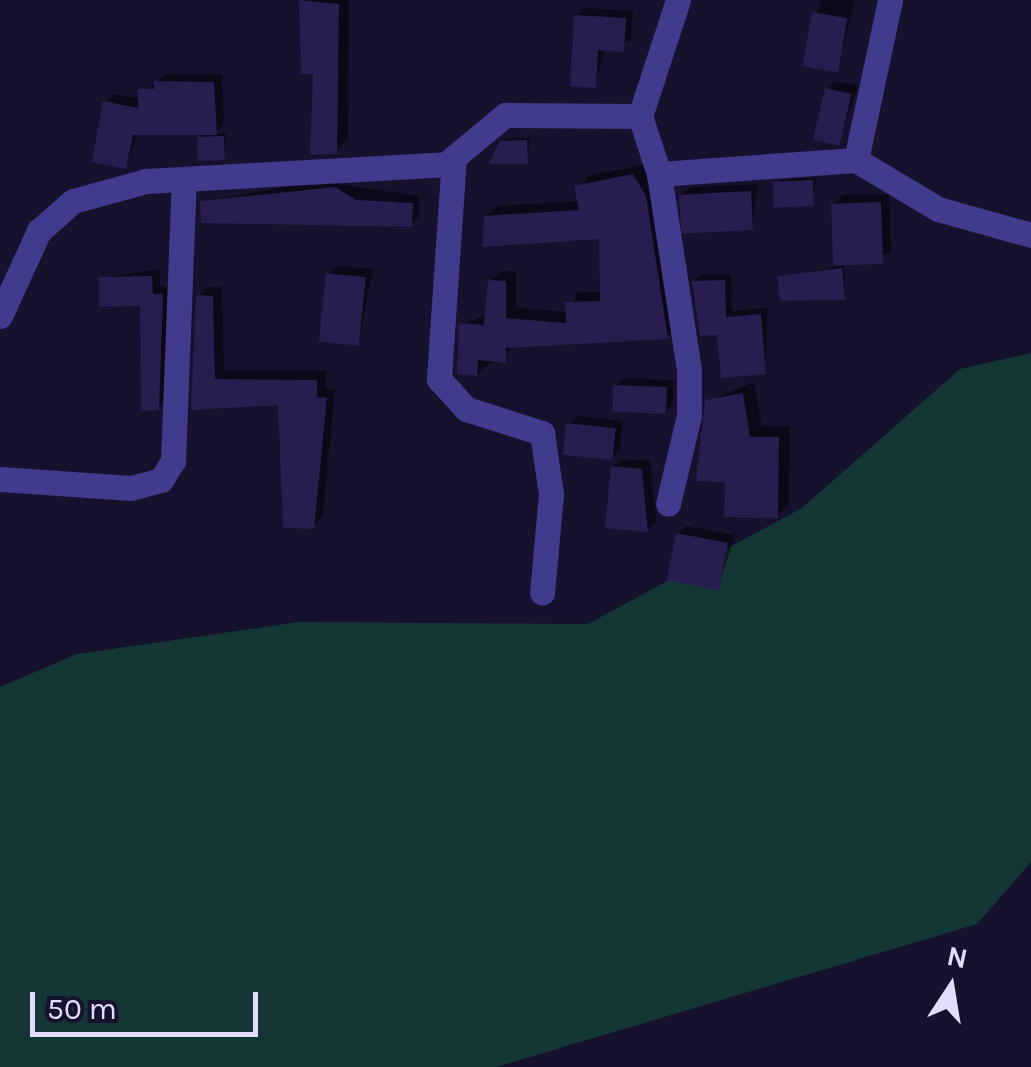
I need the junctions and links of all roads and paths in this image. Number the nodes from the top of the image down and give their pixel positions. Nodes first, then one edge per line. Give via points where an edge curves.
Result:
1 (678, 0) edge
2 (890, 0) edge
3 (640, 116) junction
4 (454, 157) junction
5 (856, 160) junction
6 (659, 174) junction
7 (184, 179) junction
8 (1031, 234) edge
9 (0, 316) edge
10 (0, 480) edge
11 (668, 504) dead end
12 (542, 593) dead end

1 - 3 street
2 - 5 street
3 - 4 street via 505,115
3 - 6 street
4 - 7 street
4 - 12 street via 439,380 466,409 542,432 551,494
5 - 6 street
5 - 8 street via 938,209
6 - 11 street via 689,371 690,414
7 - 9 street via 73,202 39,231
7 - 10 street via 181,381 167,470 131,488

